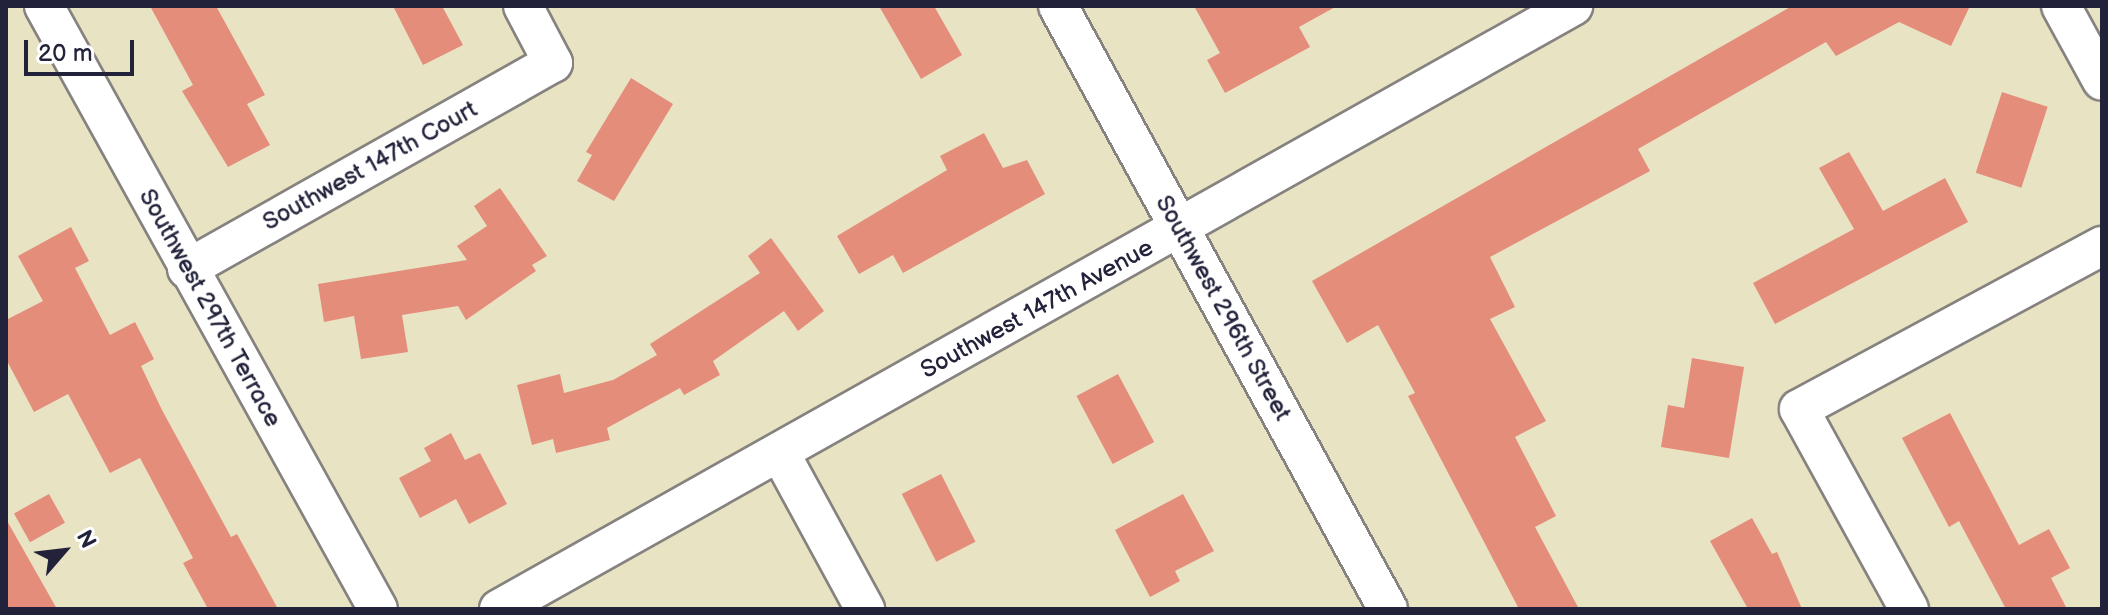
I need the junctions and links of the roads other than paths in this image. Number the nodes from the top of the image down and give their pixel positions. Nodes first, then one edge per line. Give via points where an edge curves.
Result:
1 (44, 6) edge
2 (523, 6) edge
3 (1058, 6) edge
4 (1573, 6) edge
5 (2061, 6) edge
6 (2102, 81) edge
7 (1180, 229) junction
8 (2102, 246) edge
9 (187, 269) junction
10 (780, 453) junction
11 (378, 609) edge
12 (499, 609) edge
13 (865, 609) edge
14 (1388, 609) edge
15 (1909, 609) edge

1 - 9 street, Southwest 297th Terrace
2 - 9 street, Southwest 147th Court via 553,63
3 - 7 street, Southwest 296th Street
4 - 7 street, Southwest 147th Avenue
5 - 6 street
7 - 10 street, Southwest 147th Avenue
7 - 14 street, Southwest 296th Street
8 - 15 street via 1799,409
9 - 11 street, Southwest 297th Terrace
10 - 12 street, Southwest 147th Avenue
10 - 13 street

